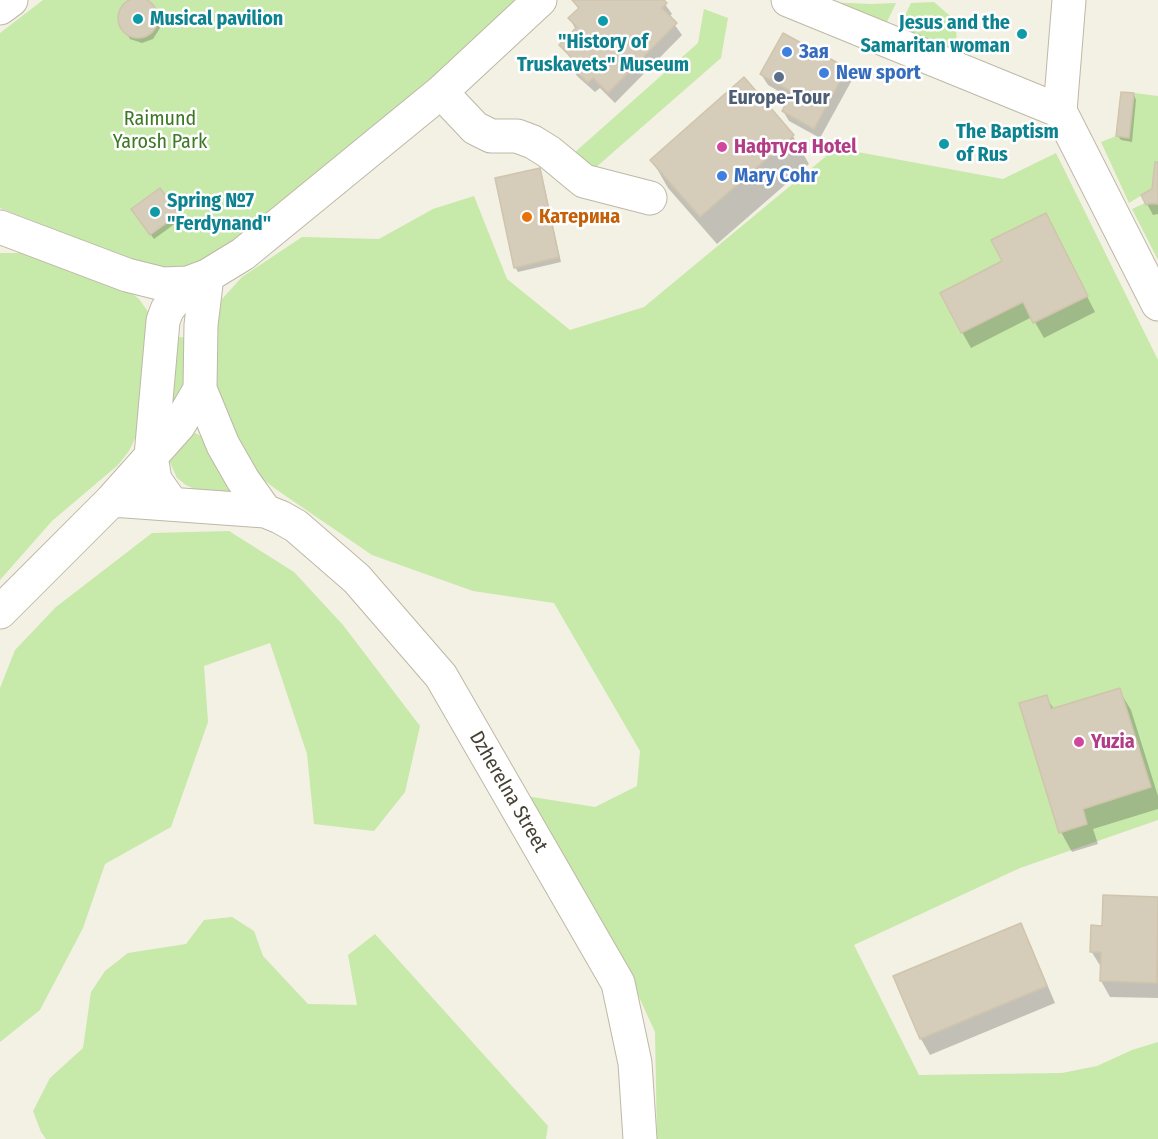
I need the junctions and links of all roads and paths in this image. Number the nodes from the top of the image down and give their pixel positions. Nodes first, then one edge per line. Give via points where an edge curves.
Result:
1 (11, 0) edge
2 (540, 0) edge
3 (788, 0) edge
4 (1069, 0) edge
5 (0, 8) edge
6 (441, 92) junction
7 (1060, 111) junction
8 (650, 198) dead end
9 (0, 227) edge
10 (198, 280) junction
11 (1158, 304) edge
12 (201, 388) junction
13 (151, 456) junction
14 (112, 500) junction
15 (172, 504) junction
16 (265, 511) junction
17 (0, 612) edge
18 (640, 1139) edge

1 - 5 street
2 - 6 street
3 - 7 street
4 - 7 street
6 - 8 street via 475,128 491,136 517,136 533,142 584,181
6 - 10 street via 243,254
7 - 11 street
9 - 10 street via 127,275 163,284
10 - 12 street
10 - 13 street via 167,310 163,321
12 - 13 street via 179,425
12 - 16 street via 224,445
13 - 14 street
13 - 15 street via 155,480
14 - 15 street
14 - 17 street
15 - 16 street
16 - 18 street, Dzherelna Street via 296,526 357,579 441,676 618,983 635,1063

